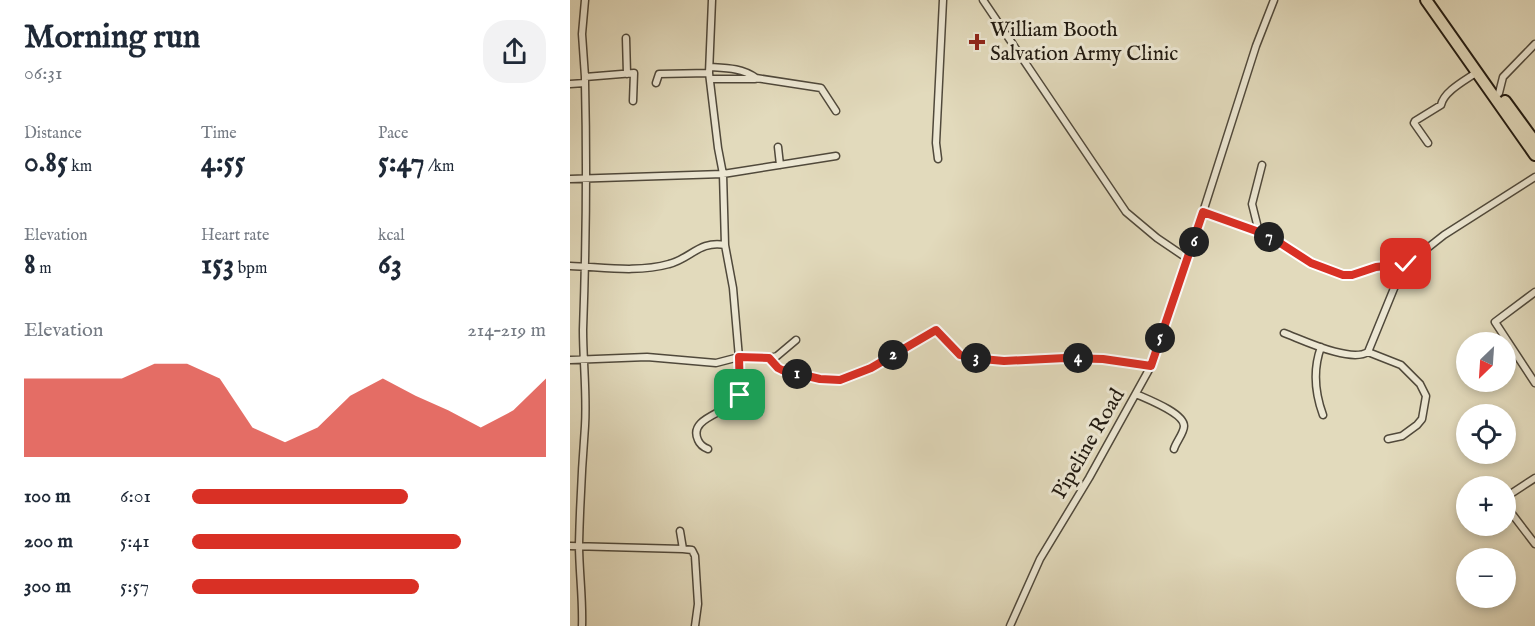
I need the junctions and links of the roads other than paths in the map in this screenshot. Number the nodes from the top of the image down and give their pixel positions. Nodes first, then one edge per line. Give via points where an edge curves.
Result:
1 (585, 0) edge
2 (712, 0) edge
3 (943, 0) edge
4 (983, 0) edge
5 (1274, 0) edge
6 (1426, 0) edge
7 (1435, 0) edge
8 (626, 38) dead end
9 (1535, 44) edge
10 (1477, 72) junction
11 (710, 73) junction
12 (627, 74) junction
13 (756, 78) junction
14 (585, 80) junction
15 (656, 83) dead end
16 (570, 84) edge
17 (1500, 93) junction
18 (633, 101) dead end
19 (837, 111) dead end
20 (1535, 142) edge
21 (1428, 143) dead end
22 (778, 147) dead end
23 (1535, 155) edge
24 (836, 156) dead end
25 (938, 159) dead end
26 (780, 165) junction
27 (1262, 165) dead end
28 (723, 174) junction
29 (1535, 177) edge
30 (587, 178) junction
31 (570, 179) edge
32 (1203, 212) junction
33 (1259, 232) junction
34 (726, 245) junction
35 (1188, 259) junction
36 (1406, 264) junction
37 (570, 266) edge
38 (585, 266) junction
39 (1535, 292) edge
40 (1284, 333) dead end
41 (796, 340) dead end
42 (1322, 347) junction
43 (1368, 352) junction
44 (739, 357) junction
45 (769, 358) junction
46 (570, 360) edge
47 (584, 360) junction
48 (1151, 366) junction
49 (1535, 383) edge
50 (1136, 394) junction
51 (1323, 415) dead end
52 (1388, 439) dead end
53 (708, 449) dead end
54 (1174, 449) dead end
55 (1535, 478) edge
56 (1516, 490) edge
57 (1516, 519) edge
58 (680, 531) dead end
59 (1535, 544) edge
60 (570, 546) edge
61 (579, 546) junction
62 (683, 549) junction
63 (582, 626) edge
64 (695, 626) edge
65 (1010, 626) edge

1 - 14 street
2 - 11 street
3 - 25 street
4 - 35 street via 1126,212
5 - 32 street, Pipeline Road
6 - 10 main road
7 - 17 main road
8 - 12 street
9 - 17 street via 1503,76
10 - 21 street via 1447,94 1437,108 1415,121
10 - 23 main road
11 - 13 street
11 - 13 street via 733,68
11 - 15 street via 659,74
11 - 28 street
12 - 14 street
12 - 18 street via 634,73
13 - 19 street via 821,88
14 - 16 street
14 - 30 street
17 - 20 main road
22 - 26 street
24 - 26 street
26 - 28 street
27 - 33 street via 1252,204
28 - 30 street
28 - 34 street
29 - 36 street
30 - 31 street
30 - 38 street
32 - 33 street
32 - 35 street, Pipeline Road
33 - 36 street via 1311,263 1343,275
34 - 38 street via 716,243 658,266
34 - 44 street
35 - 48 street, Pipeline Road
36 - 43 street
37 - 38 street
38 - 47 street
39 - 49 street via 1495,322
40 - 42 street
41 - 45 street
42 - 43 street via 1352,355
42 - 51 street via 1316,363
43 - 52 street via 1401,365 1426,396 1417,425 1402,436
44 - 45 street
44 - 47 street via 716,363 647,357
44 - 53 street via 740,395 729,407 700,423 697,430 697,438
45 - 48 street via 782,370 840,380 871,368 936,330 960,355 971,358 1103,359
46 - 47 street
47 - 61 street
48 - 50 street, Pipeline Road
50 - 54 street via 1184,423
50 - 65 street, Pipeline Road via 1041,560
55 - 56 street
57 - 59 street
58 - 62 street
60 - 61 street
61 - 62 street
61 - 63 street
62 - 64 street via 692,550 695,556

